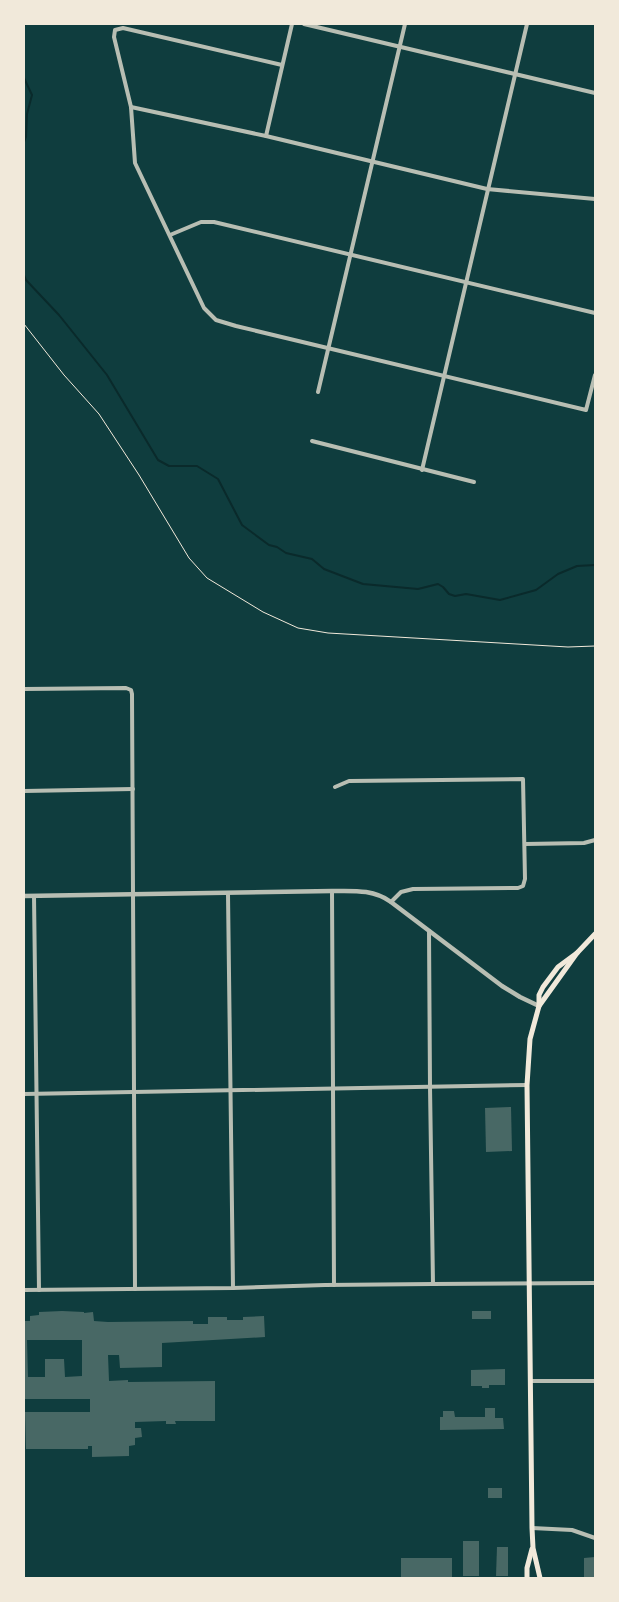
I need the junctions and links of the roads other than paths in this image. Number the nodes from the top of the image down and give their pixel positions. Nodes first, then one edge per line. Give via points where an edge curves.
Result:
1 (292, 24) edge
2 (304, 24) edge
3 (404, 24) edge
4 (527, 24) edge
5 (399, 46) junction
6 (282, 66) junction
7 (516, 74) junction
8 (595, 93) edge
9 (131, 107) junction
10 (266, 136) junction
11 (373, 162) junction
12 (487, 189) junction
13 (595, 199) edge
14 (170, 235) junction
15 (351, 254) junction
16 (466, 282) junction
17 (595, 313) edge
18 (329, 348) junction
19 (444, 375) junction
20 (595, 375) edge
21 (318, 392) dead end
22 (312, 441) dead end
23 (422, 470) junction
24 (474, 482) dead end
25 (24, 689) edge
26 (335, 787) dead end
27 (133, 789) junction
28 (24, 791) edge
29 (595, 840) edge
30 (525, 844) junction
31 (332, 891) junction
32 (133, 894) junction
33 (228, 894) junction
34 (24, 896) edge
35 (34, 896) junction
36 (391, 902) junction
37 (430, 931) junction
38 (595, 934) edge
39 (577, 953) junction
40 (539, 1006) junction
41 (527, 1085) junction
42 (430, 1087) junction
43 (334, 1088) junction
44 (231, 1090) junction
45 (133, 1092) junction
46 (24, 1094) edge
47 (37, 1094) junction
48 (595, 1283) edge
49 (433, 1284) junction
50 (530, 1284) junction
51 (334, 1285) junction
52 (234, 1288) junction
53 (135, 1289) junction
54 (24, 1290) edge
55 (39, 1290) junction
56 (530, 1381) junction
57 (595, 1381) edge
58 (532, 1528) junction
59 (595, 1538) edge
60 (533, 1548) junction
61 (527, 1578) edge
62 (540, 1578) edge

1 - 6 street
2 - 5 street
3 - 5 street
4 - 7 street
5 - 7 street
5 - 11 street
6 - 9 street via 123,28 115,30
6 - 10 street
7 - 8 street
7 - 12 street
9 - 10 street
9 - 14 street via 135,163
10 - 11 street
11 - 12 street
11 - 15 street
12 - 13 street
12 - 16 street
14 - 15 street via 201,222 214,222
14 - 18 street via 204,308 216,320
15 - 16 street
15 - 18 street
16 - 17 street
16 - 19 street
18 - 19 street
18 - 21 street
19 - 20 street via 586,410
19 - 23 street
22 - 23 street
23 - 24 street
25 - 27 street via 131,690
26 - 30 street via 349,781 523,779
27 - 28 street
27 - 32 street
29 - 30 street
30 - 36 street via 523,886 414,889 401,892
31 - 33 street
31 - 36 street via 366,891
31 - 43 street
32 - 33 street
32 - 35 street
32 - 45 street
33 - 44 street
34 - 35 street
35 - 47 street
36 - 37 street
37 - 40 street via 502,986
37 - 42 street
38 - 39 main road
39 - 40 main road
39 - 40 main road via 553,972 539,995
40 - 41 main road via 530,1039
41 - 42 street
41 - 50 main road
42 - 43 street
42 - 49 street
43 - 44 street
43 - 51 street
44 - 45 street
44 - 52 street
45 - 47 street
45 - 53 street
46 - 47 street
47 - 55 street
48 - 50 street
49 - 50 street
49 - 51 street
50 - 56 main road
51 - 52 street
52 - 53 street
53 - 55 street
54 - 55 street
56 - 57 street
56 - 58 main road
58 - 59 street via 572,1530
58 - 60 main road
60 - 61 main road
60 - 62 main road

